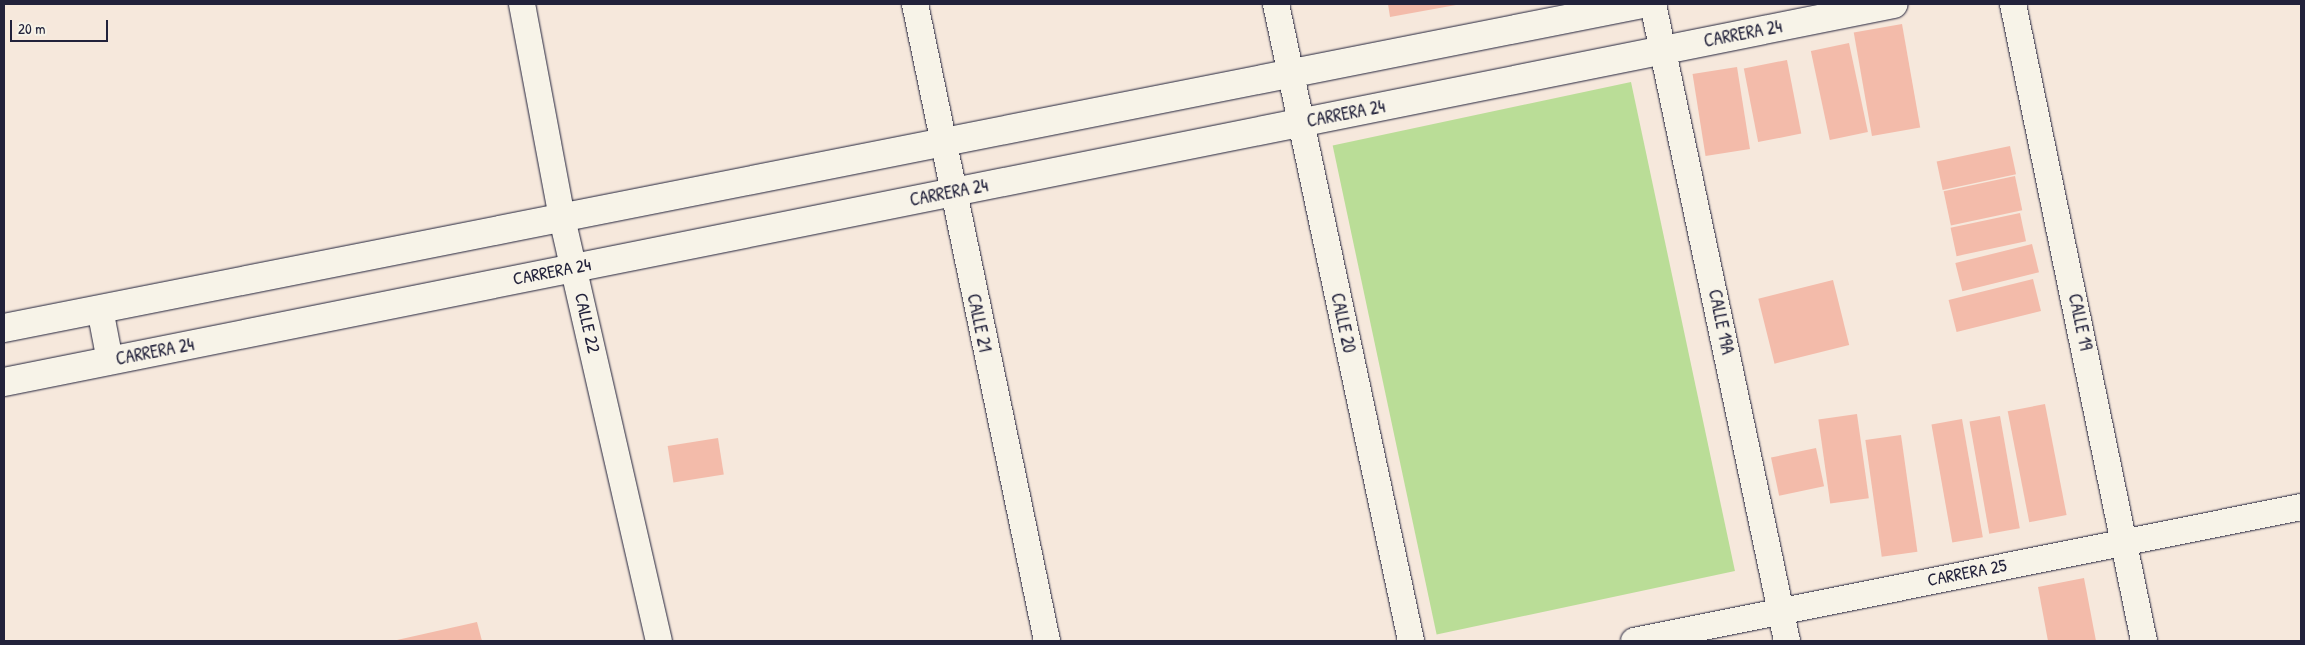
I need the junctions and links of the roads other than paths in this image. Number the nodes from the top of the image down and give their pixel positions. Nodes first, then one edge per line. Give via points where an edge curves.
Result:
1 (522, 4) edge
2 (915, 4) edge
3 (1276, 4) edge
4 (1642, 4) edge
5 (1653, 4) edge
6 (1894, 4) edge
7 (2014, 4) edge
8 (1664, 49) junction
9 (1289, 73) junction
10 (1300, 123) junction
11 (945, 141) junction
12 (951, 192) junction
13 (562, 218) junction
14 (575, 268) junction
15 (100, 309) junction
16 (4, 328) edge
17 (110, 361) junction
18 (4, 382) edge
19 (2301, 507) edge
20 (2126, 541) junction
21 (1781, 611) junction
22 (659, 641) edge
23 (1047, 641) edge
24 (1411, 641) edge
25 (1634, 641) edge
26 (1787, 641) edge
27 (2144, 641) edge

1 - 13 street, CALLE 22
2 - 11 street, CALLE 21
3 - 9 street, CALLE 20
4 - 9 street
5 - 8 street, CALLE 19A
6 - 8 street, CARRERA 24
7 - 20 street, CALLE 19
8 - 10 street, CARRERA 24
8 - 21 street, CALLE 19A
9 - 10 street, CALLE 20
9 - 11 street
10 - 12 street, CARRERA 24
10 - 24 street, CALLE 20
11 - 12 street, CALLE 21
11 - 13 street
12 - 14 street, CARRERA 24
12 - 23 street, CALLE 21
13 - 14 street, CALLE 22
13 - 15 street
14 - 17 street, CARRERA 24
14 - 22 street, CALLE 22
15 - 16 street
15 - 17 street
17 - 18 street, CARRERA 24
19 - 20 street, CARRERA 25
20 - 21 street, CARRERA 25
20 - 27 street, CALLE 19
21 - 25 street, CARRERA 25
21 - 26 street, CALLE 19A

